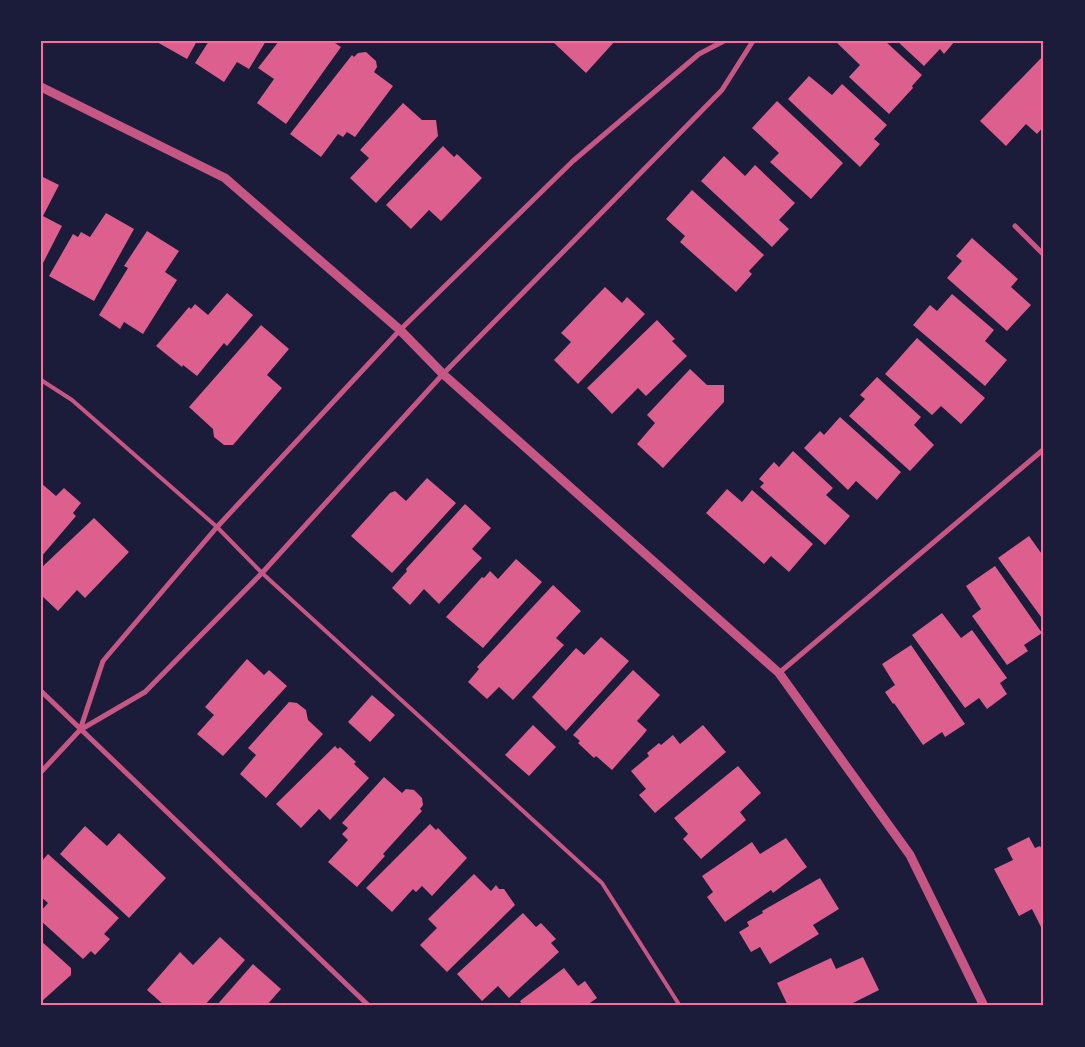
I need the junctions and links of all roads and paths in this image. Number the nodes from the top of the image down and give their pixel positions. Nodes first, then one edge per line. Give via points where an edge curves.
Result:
1 (724, 41) edge
2 (753, 41) edge
3 (41, 87) edge
4 (1015, 226) dead end
5 (1044, 255) edge
6 (400, 330) junction
7 (443, 374) junction
8 (41, 380) edge
9 (1044, 449) edge
10 (217, 527) junction
11 (262, 573) junction
12 (779, 673) junction
13 (41, 691) edge
14 (80, 730) junction
15 (41, 772) edge
16 (368, 1006) edge
17 (680, 1006) edge
18 (984, 1006) edge

1 - 6 street via 698,54 573,161
2 - 7 street via 722,90
3 - 6 street via 225,178
4 - 5 street
6 - 7 street
6 - 10 street
7 - 11 street
7 - 12 street
8 - 10 lane via 72,400
9 - 12 street
10 - 11 lane
10 - 14 street via 103,661
11 - 14 street via 145,692
11 - 17 lane via 602,883
12 - 18 street via 910,856
13 - 14 street
14 - 15 street
14 - 16 street

